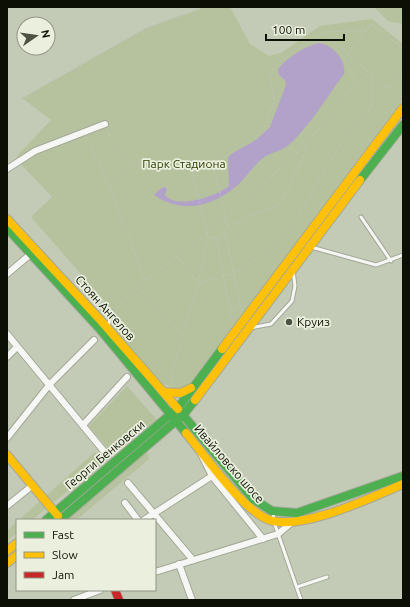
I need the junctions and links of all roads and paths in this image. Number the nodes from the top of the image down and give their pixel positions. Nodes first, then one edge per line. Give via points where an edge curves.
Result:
1 (205, 7) edge
2 (367, 30) junction
3 (323, 32) junction
4 (306, 43) junction
5 (403, 49) edge
6 (347, 54) junction
7 (403, 71) edge
8 (371, 74) junction
9 (356, 83) junction
10 (7, 106) edge
11 (403, 108) edge
12 (104, 124) joint
13 (403, 125) edge
14 (85, 132) junction
15 (306, 145) junction
16 (132, 162) junction
17 (212, 164) junction
18 (7, 169) edge
19 (192, 170) junction
20 (109, 186) junction
21 (225, 215) junction
22 (361, 217) dead end
23 (7, 219) edge
24 (228, 226) junction
25 (7, 228) edge
26 (207, 233) junction
27 (225, 234) junction
28 (208, 237) junction
29 (216, 238) junction
30 (309, 246) junction
31 (32, 253) junction
32 (403, 255) edge
33 (178, 256) junction
34 (390, 260) junction
35 (293, 268) junction
36 (234, 273) junction
37 (7, 274) edge
38 (223, 276) junction
39 (146, 281) junction
40 (198, 284) junction
41 (137, 288) junction
42 (240, 305) junction
43 (230, 311) junction
44 (112, 312) joint
45 (77, 314) dead end
46 (246, 320) junction
47 (107, 327) junction
48 (248, 329) junction
49 (237, 331) junction
50 (7, 334) edge
51 (183, 334) junction
52 (95, 338) joint
53 (17, 347) junction
54 (7, 357) edge
55 (127, 377) dead end
56 (50, 384) junction
57 (195, 386) junction
58 (163, 392) junction
59 (175, 393) junction
60 (178, 408) junction
61 (171, 414) junction
62 (184, 414) junction
63 (179, 424) junction
64 (82, 425) junction
65 (7, 438) edge
66 (198, 448) junction
67 (7, 455) edge
68 (108, 456) dead end
69 (212, 476) junction
70 (403, 476) edge
71 (128, 484) dead end
72 (403, 484) edge
73 (32, 485) junction
74 (385, 487) junction
75 (125, 503) dead end
76 (7, 506) edge
77 (272, 511) junction
78 (154, 514) junction
79 (59, 518) edge
80 (73, 519) edge
81 (137, 519) edge
82 (146, 519) edge
83 (274, 522) junction
84 (291, 523) junction
85 (278, 534) junction
86 (263, 539) junction
87 (16, 544) edge
88 (7, 551) edge
89 (16, 556) edge
90 (193, 560) junction
91 (7, 563) edge
92 (179, 564) junction
93 (16, 565) edge
94 (7, 572) edge
95 (156, 572) edge
96 (327, 577) dead end
97 (297, 587) junction
98 (97, 591) edge
99 (74, 600) edge
100 (192, 600) edge
101 (301, 600) edge

1 - 10 path via 146,28
2 - 3 path
2 - 5 path via 372,24
2 - 6 path
3 - 4 path
3 - 6 path
4 - 9 path via 330,42 344,58
4 - 17 path via 269,72 274,97 265,126 257,136
6 - 8 path
7 - 8 path via 388,88
8 - 9 path
8 - 36 path via 372,106 368,114 346,136 293,225 270,248
9 - 15 path
11 - 46 main road, Георги Бенковски
12 - 14 street
12 - 16 path via 115,146
13 - 30 main road, Георги Бенковски
14 - 18 street via 35,151
14 - 20 path
15 - 21 path
15 - 24 path via 304,156 281,203
16 - 19 path via 149,168
16 - 20 path
17 - 19 path
17 - 21 path
19 - 26 path
20 - 39 path
21 - 24 path
21 - 26 path
22 - 34 lane
23 - 47 main road, Стоян Ангелов
24 - 27 path
25 - 31 main road, Стоян Ангелов
26 - 28 path
26 - 33 path
27 - 29 path
27 - 36 path
28 - 29 path
28 - 40 path
29 - 38 path
30 - 34 lane via 376,265
30 - 35 main road, Георги Бенковски
31 - 37 street
31 - 61 main road, Стоян Ангелов
32 - 34 lane
33 - 39 path
33 - 40 path
35 - 48 main road, Георги Бенковски
35 - 48 lane via 295,286 292,301 271,324
36 - 38 path
36 - 42 path
38 - 40 path
38 - 43 path
39 - 41 path
40 - 51 path
41 - 44 path
41 - 51 path
42 - 43 path
42 - 46 path
43 - 49 path
44 - 47 lane
45 - 52 path
46 - 49 main road, Георги Бенковски
47 - 58 main road, Стоян Ангелов
48 - 62 main road, Георги Бенковски
49 - 57 main road, Георги Бенковски
50 - 53 street
51 - 59 path via 170,378
52 - 56 street
53 - 54 street
53 - 56 street
55 - 64 street
56 - 64 street
56 - 65 street
57 - 59 main road
57 - 60 main road, Георги Бенковски
58 - 59 main road
58 - 60 main road, Стоян Ангелов
60 - 61 main road, Георги Бенковски
60 - 62 main road, Стоян Ангелов
61 - 63 main road, Стоян Ангелов
61 - 79 main road, Георги Бенковски
62 - 63 main road, Георги Бенковски
62 - 77 main road, Ивайловско шосе via 253,499
63 - 66 main road, Ивайловско шосе
63 - 79 main road, Георги Бенковски
63 - 80 path
64 - 68 street
66 - 69 street
66 - 83 main road, Ивайловско шосе via 244,503 254,512
67 - 73 main road
69 - 78 street
69 - 86 street
70 - 74 main road, Ивайловско шосе
71 - 78 street
72 - 74 main road, Ивайловско шосе
73 - 76 street
73 - 79 main road
74 - 77 main road, Ивайловско шосе via 301,512 290,514
74 - 84 main road, Ивайловско шосе via 311,519
75 - 81 street
77 - 83 lane
78 - 82 street
78 - 90 street
83 - 84 main road, Ивайловско шосе
83 - 85 lane
84 - 85 street
85 - 86 street
85 - 97 lane
86 - 90 street
87 - 88 main road
89 - 91 main road
90 - 92 street
92 - 95 street
92 - 100 street
93 - 94 path
96 - 97 lane
97 - 101 lane
98 - 99 street

